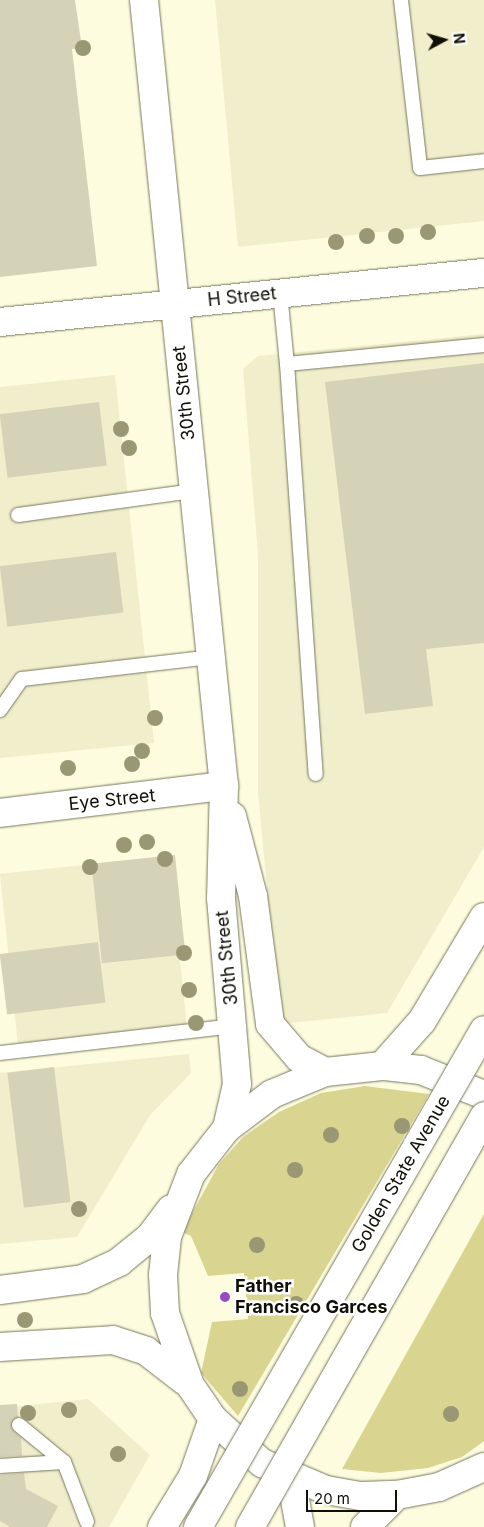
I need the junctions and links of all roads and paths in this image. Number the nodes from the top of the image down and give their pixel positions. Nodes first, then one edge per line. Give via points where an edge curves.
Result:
1 (144, 0) edge
2 (401, 0) edge
3 (484, 161) edge
4 (484, 272) edge
5 (280, 293) junction
6 (175, 303) junction
7 (0, 322) edge
8 (484, 345) edge
9 (287, 364) junction
10 (194, 492) junction
11 (18, 515) dead end
12 (211, 657) junction
13 (0, 710) edge
14 (316, 774) dead end
15 (224, 786) junction
16 (0, 813) edge
17 (484, 917) edge
18 (233, 1026) junction
19 (484, 1030) edge
20 (0, 1053) edge
21 (382, 1066) junction
22 (325, 1072) junction
23 (484, 1095) edge
24 (484, 1116) edge
25 (227, 1128) junction
26 (178, 1200) junction
27 (0, 1290) edge
28 (0, 1346) edge
29 (190, 1385) junction
30 (213, 1419) junction
31 (19, 1425) dead end
32 (64, 1462) junction
33 (0, 1466) edge
34 (484, 1467) edge
35 (291, 1478) junction
36 (398, 1495) junction
37 (89, 1525) edge
38 (162, 1527) edge
39 (198, 1527) edge
40 (250, 1527) edge
41 (300, 1527) edge
42 (364, 1527) edge

1 - 6 main road, 30th Street
2 - 3 lane via 420,168
4 - 5 main road, H Street
5 - 6 main road, H Street
5 - 9 lane
6 - 7 main road, H Street
6 - 10 main road, 30th Street
8 - 9 lane
9 - 14 lane
10 - 11 lane
10 - 12 main road, 30th Street
12 - 13 lane via 22,679
12 - 15 main road, 30th Street
15 - 16 main road, Eye Street
15 - 18 main road, 30th Street via 221,898
15 - 22 main road, 30th Street via 253,896 270,1024 299,1058
17 - 21 main road via 422,1021
18 - 20 lane
18 - 25 main road, 30th Street via 238,1084
19 - 39 main road, Golden State Avenue, bridge
21 - 22 main road
21 - 23 main road via 421,1070
22 - 25 main road via 272,1094
24 - 40 main road, bridge
25 - 26 main road via 196,1166
26 - 27 main road via 150,1237 119,1262 83,1279
26 - 29 main road via 168,1237 165,1313
28 - 29 main road via 113,1340 159,1359
29 - 30 main road
30 - 35 main road via 249,1453
30 - 38 main road via 192,1476
31 - 32 lane
32 - 33 lane
32 - 37 lane
34 - 36 main road via 439,1487
35 - 36 main road via 361,1496
35 - 41 main road
36 - 42 main road

